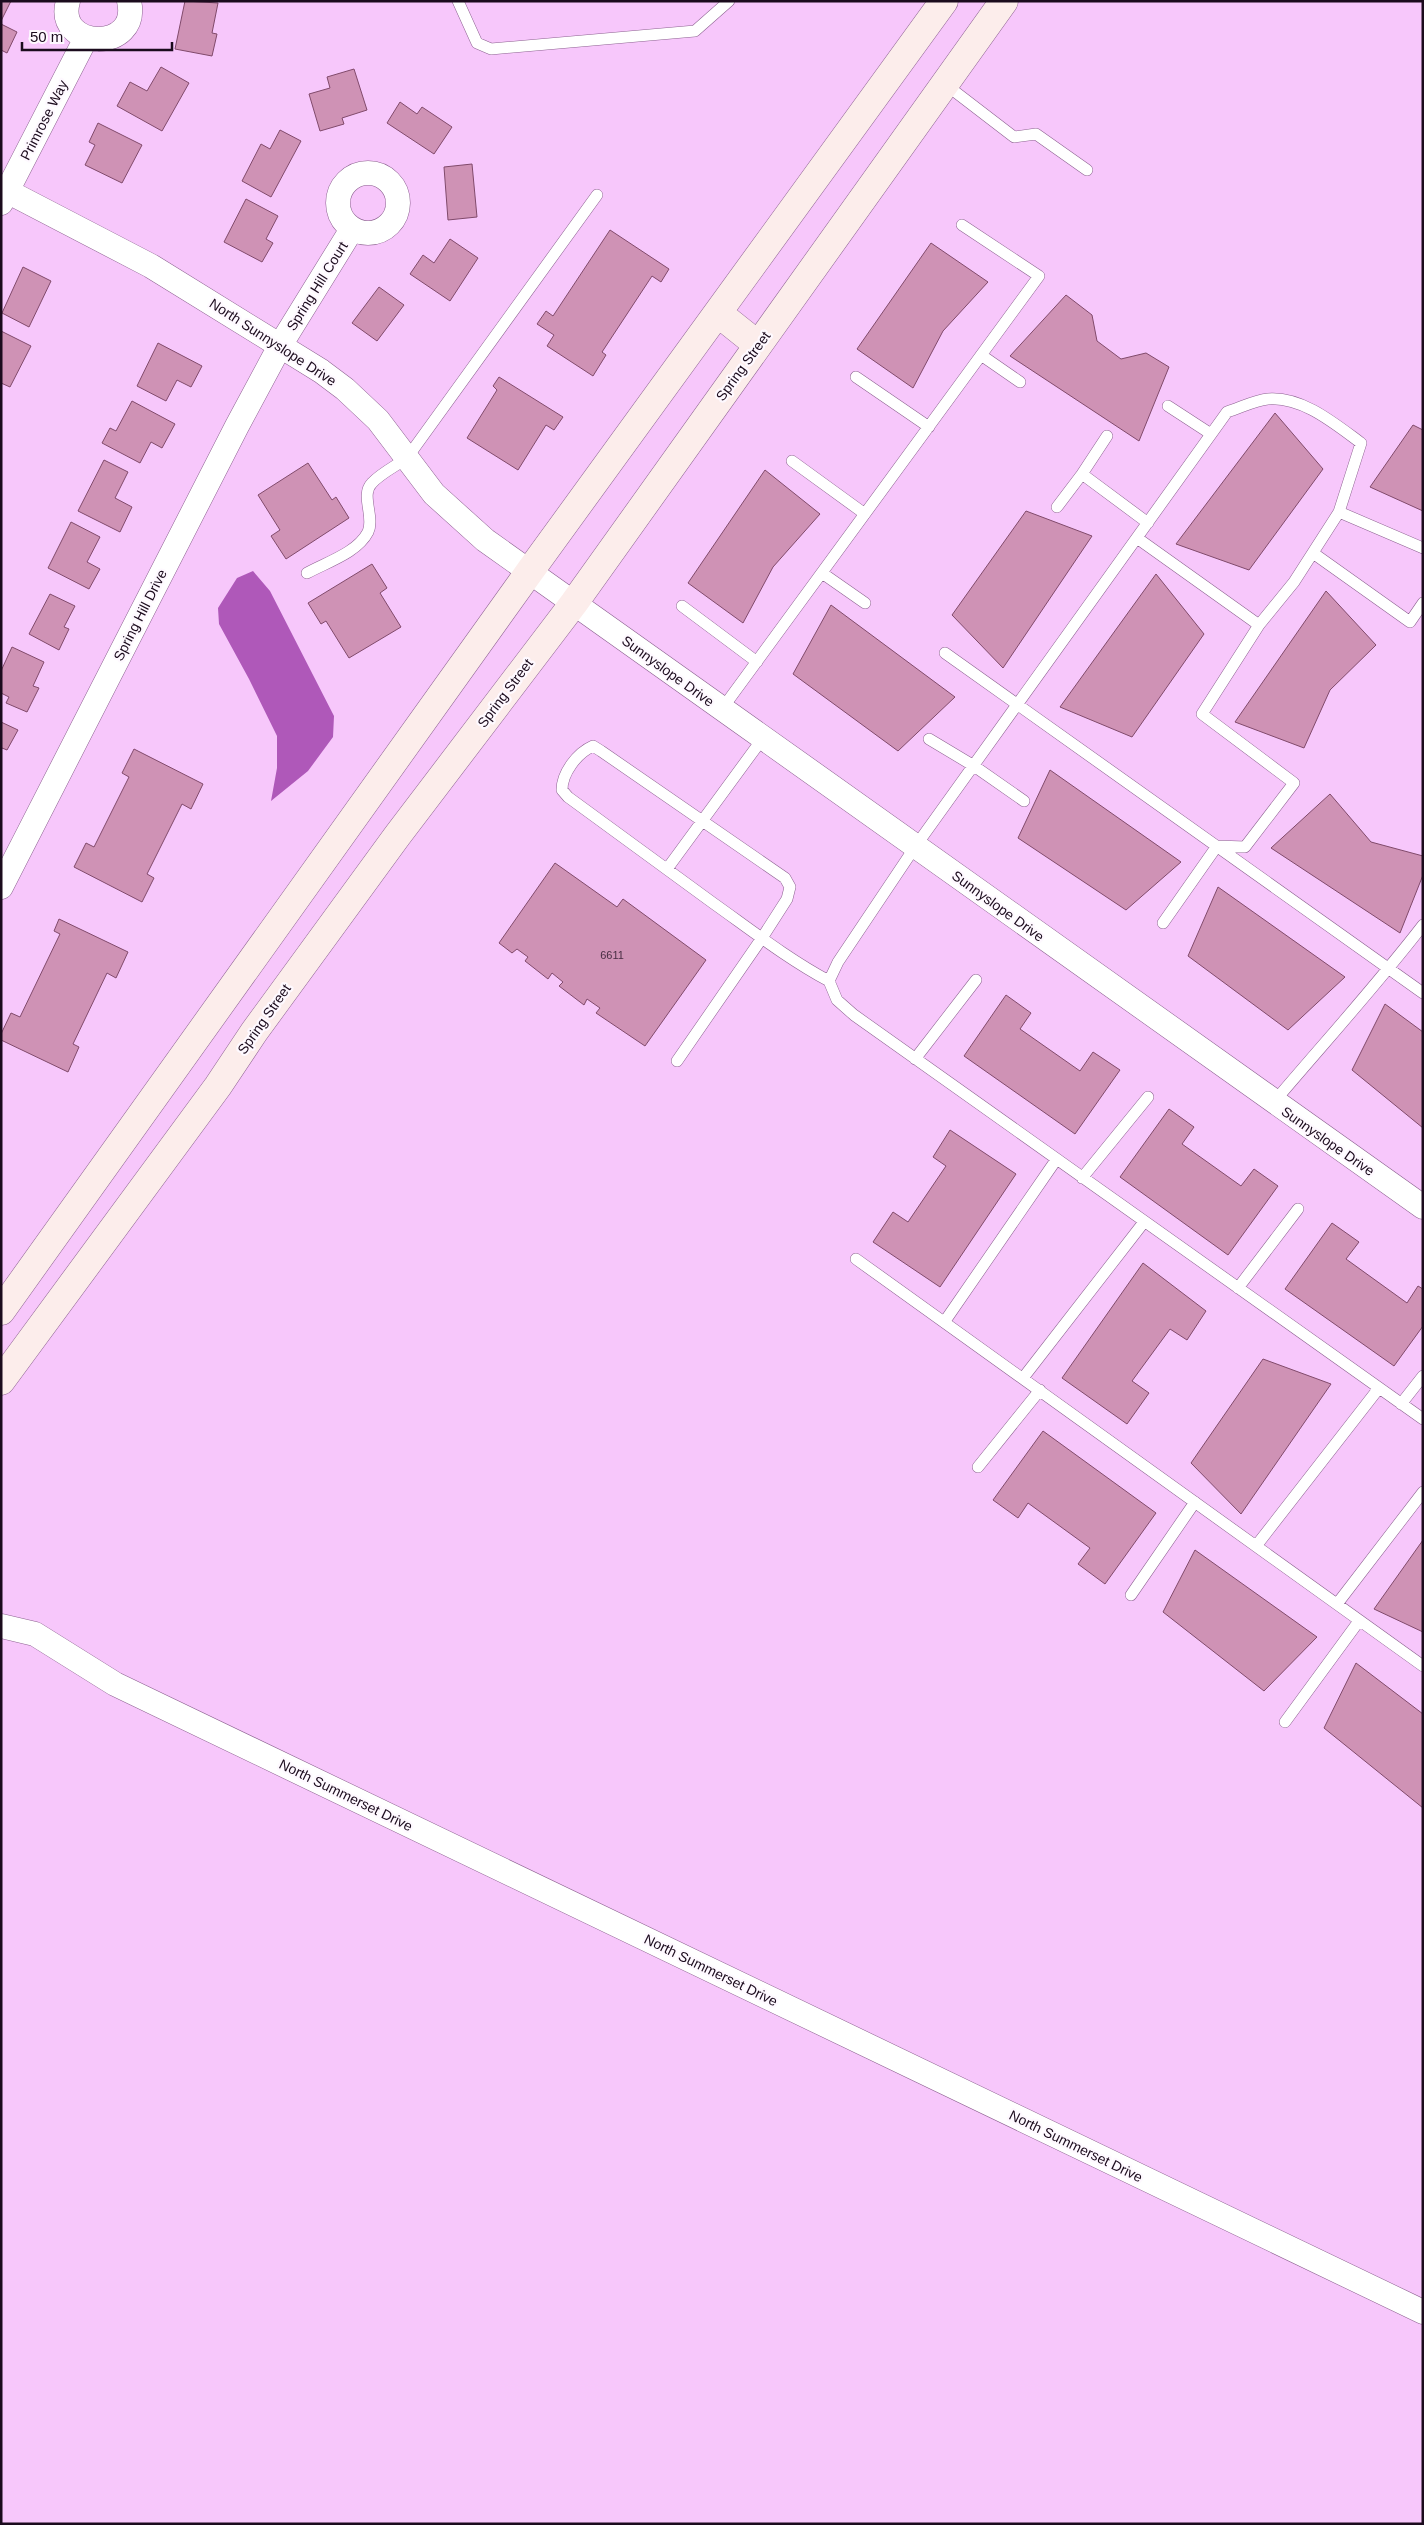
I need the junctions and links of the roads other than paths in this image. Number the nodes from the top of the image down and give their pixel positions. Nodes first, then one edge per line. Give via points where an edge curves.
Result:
1 (68, 1) edge
2 (129, 1) edge
3 (458, 1) edge
4 (729, 1) edge
5 (944, 1) edge
6 (1004, 1) edge
7 (86, 38) junction
8 (945, 84) junction
9 (1088, 170) dead end
10 (3, 194) edge
11 (597, 194) dead end
12 (962, 225) dead end
13 (352, 229) dead end
14 (718, 313) junction
15 (281, 344) junction
16 (758, 345) junction
17 (981, 355) junction
18 (856, 377) dead end
19 (1020, 382) dead end
20 (1168, 406) dead end
21 (928, 427) junction
22 (1211, 434) junction
23 (1107, 436) dead end
24 (407, 458) junction
25 (792, 461) dead end
26 (1082, 474) junction
27 (1057, 507) dead end
28 (1339, 512) junction
29 (865, 514) junction
30 (1148, 523) junction
31 (1137, 538) junction
32 (1423, 548) edge
33 (1313, 553) junction
34 (530, 571) junction
35 (307, 573) dead end
36 (822, 573) junction
37 (865, 602) dead end
38 (574, 603) junction
39 (1423, 604) edge
40 (682, 606) dead end
41 (1259, 625) junction
42 (945, 653) dead end
43 (757, 662) junction
44 (1018, 704) junction
45 (722, 709) junction
46 (763, 738) junction
47 (929, 739) dead end
48 (974, 766) junction
49 (1024, 801) dead end
50 (702, 821) junction
51 (1218, 846) junction
52 (915, 848) junction
53 (667, 869) junction
54 (1, 887) edge
55 (1163, 923) dead end
56 (1423, 925) edge
57 (762, 938) junction
58 (1389, 969) junction
59 (976, 980) dead end
60 (830, 981) junction
61 (1423, 993) edge
62 (915, 1059) junction
63 (677, 1061) dead end
64 (1148, 1096) dead end
65 (1274, 1102) junction
66 (1056, 1160) junction
67 (1082, 1178) junction
68 (1298, 1208) dead end
69 (1423, 1208) edge
70 (1144, 1222) junction
71 (856, 1259) dead end
72 (1238, 1288) junction
73 (1, 1311) edge
74 (945, 1321) junction
75 (1423, 1376) edge
76 (1023, 1378) junction
77 (1, 1381) edge
78 (1379, 1388) junction
79 (1040, 1390) junction
80 (1401, 1404) junction
81 (1423, 1419) edge
82 (978, 1467) dead end
83 (1423, 1492) edge
84 (1195, 1502) junction
85 (1256, 1546) junction
86 (1131, 1595) dead end
87 (1337, 1604) junction
88 (1359, 1621) junction
89 (1, 1626) edge
90 (1423, 1666) edge
91 (1285, 1722) dead end
92 (1423, 2312) edge

1 - 7 street via 71,24
2 - 7 street via 129,17 116,34 107,39
3 - 4 lane via 477,42 491,49 695,31
5 - 14 main road
6 - 8 main road, Spring Street
7 - 10 street, Primrose Way
8 - 9 lane via 1014,137 1036,134
8 - 16 main road, Spring Street
10 - 15 street, North Sunnyslope Drive via 151,266
11 - 24 lane
12 - 17 lane via 1039,276
13 - 15 street, Spring Hill Court
14 - 16 main road
14 - 34 main road
15 - 24 street, North Sunnyslope Drive via 345,389 378,420
15 - 54 street, Spring Hill Drive
16 - 38 main road, Spring Street
17 - 19 lane
17 - 21 lane
18 - 21 lane
20 - 22 lane
21 - 29 lane
22 - 28 lane via 1227,412 1267,399 1293,402 1333,423 1361,443
22 - 30 lane
23 - 26 lane
24 - 34 street, North Sunnyslope Drive via 434,494 467,525
24 - 35 lane via 370,484 366,494 370,513 368,531 356,547
25 - 29 lane
26 - 27 lane
26 - 30 lane
28 - 32 lane
28 - 33 lane
29 - 36 lane
30 - 31 lane
31 - 41 lane
31 - 44 lane
33 - 39 lane via 1410,622
33 - 41 lane
34 - 38 street, North Sunnyslope Drive
34 - 73 main road
36 - 37 lane
36 - 43 lane
38 - 45 street, Sunnyslope Drive
38 - 77 main road, Spring Street via 397,836
40 - 43 lane
41 - 51 lane via 1202,714 1294,784 1245,847
42 - 44 lane
43 - 45 lane
44 - 48 lane
44 - 51 lane
45 - 46 street, Sunnyslope Drive
46 - 50 lane
46 - 52 street, Sunnyslope Drive
47 - 48 lane
48 - 49 lane
48 - 52 lane
50 - 53 lane
50 - 53 lane via 593,746 583,751 562,779 562,790 568,797
50 - 57 lane via 785,878 790,887 788,899
51 - 55 lane
51 - 58 lane
52 - 60 lane via 838,962
52 - 65 street, Sunnyslope Drive
53 - 57 lane
56 - 58 lane
57 - 60 lane via 795,963
57 - 63 lane
58 - 61 lane
58 - 65 lane
59 - 62 lane
60 - 62 lane via 837,1000
62 - 66 lane
64 - 67 lane
65 - 69 street, Sunnyslope Drive
66 - 67 lane
66 - 74 lane
67 - 70 lane
68 - 72 lane
70 - 72 lane
70 - 76 lane
71 - 74 lane
72 - 78 lane
74 - 76 lane
75 - 80 lane
76 - 79 lane
78 - 80 lane
78 - 85 lane
79 - 82 lane
79 - 84 lane
80 - 81 lane
83 - 87 lane
84 - 85 lane
84 - 86 lane
85 - 87 lane
87 - 88 lane
88 - 90 lane
88 - 91 lane
89 - 92 street, North Summerset Drive via 35,1634 124,1688

